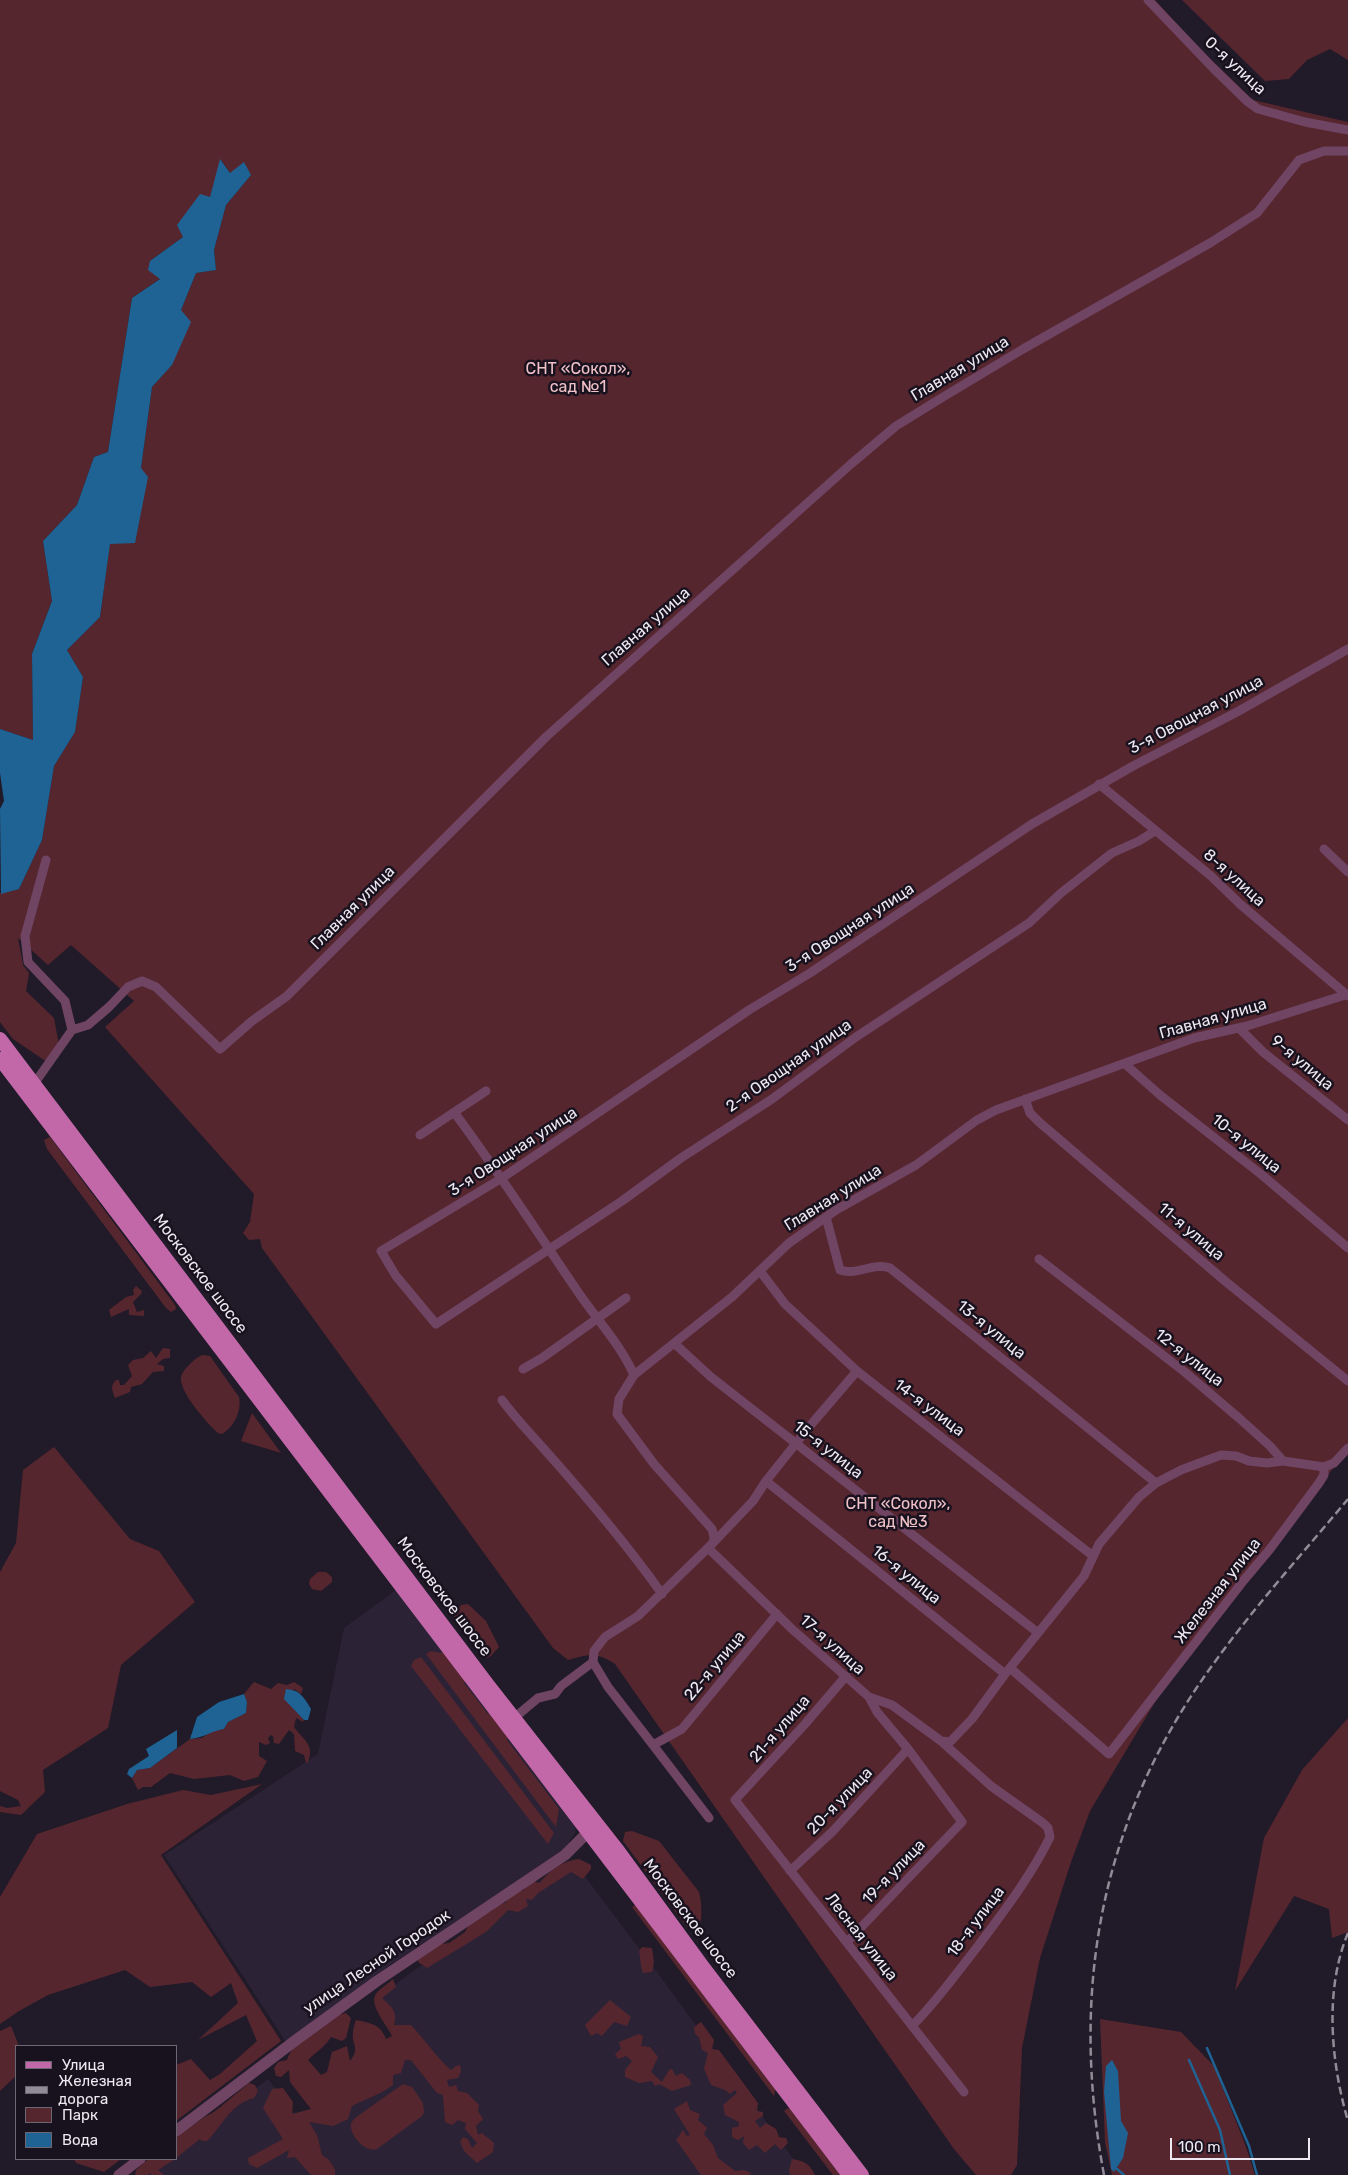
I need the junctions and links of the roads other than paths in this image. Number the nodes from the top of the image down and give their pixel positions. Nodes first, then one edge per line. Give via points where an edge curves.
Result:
1 (1148, 0) edge
2 (1348, 130) edge
3 (1348, 151) edge
4 (1348, 649) edge
5 (1099, 784) junction
6 (1155, 831) junction
7 (1324, 849) dead end
8 (46, 860) dead end
9 (1348, 872) edge
10 (1347, 995) edge
11 (1238, 1028) junction
12 (72, 1030) junction
13 (0, 1039) edge
14 (0, 1058) edge
15 (1125, 1064) junction
16 (34, 1084) junction
17 (486, 1091) dead end
18 (1025, 1098) junction
19 (454, 1112) junction
20 (1348, 1120) edge
21 (420, 1135) dead end
22 (502, 1178) junction
23 (826, 1218) junction
24 (1348, 1248) edge
25 (549, 1249) junction
26 (1039, 1259) dead end
27 (760, 1271) junction
28 (626, 1298) dead end
29 (597, 1318) junction
30 (436, 1324) joint
31 (674, 1343) junction
32 (523, 1369) dead end
33 (857, 1371) junction
34 (634, 1375) junction
35 (1348, 1381) edge
36 (502, 1400) dead end
37 (796, 1444) junction
38 (1348, 1448) edge
39 (1283, 1461) junction
40 (1324, 1467) junction
41 (766, 1481) junction
42 (1156, 1483) junction
43 (710, 1546) junction
44 (1093, 1556) junction
45 (662, 1594) junction
46 (777, 1614) junction
47 (430, 1617) junction
48 (1037, 1632) junction
49 (593, 1662) junction
50 (1007, 1671) junction
51 (846, 1676) junction
52 (869, 1698) junction
53 (514, 1718) junction
54 (946, 1741) junction
55 (653, 1745) junction
56 (908, 1749) junction
57 (1109, 1754) joint
58 (735, 1800) joint
59 (709, 1818) dead end
60 (591, 1825) junction
61 (1048, 1828) joint
62 (790, 1871) junction
63 (847, 1942) junction
64 (912, 2026) junction
65 (964, 2092) dead end
66 (178, 2130) edge
67 (139, 2160) edge
68 (118, 2175) edge
69 (849, 2175) edge
70 (862, 2175) edge

1 - 2 street, 0-я улица via 1212,68 1258,109
3 - 12 street, Главная улица via 1324,151 1299,160 1257,213 896,426 559,725 287,996 220,1049 156,987 142,981 128,987 88,1025
4 - 5 street, 3-я Овощная улица
5 - 6 street, 8-я улица
5 - 22 street, 3-я Овощная улица via 1032,824 817,969 749,1010
6 - 10 street, 8-я улица
6 - 25 street, 2-я Овощная улица via 1139,842 1112,853 1029,923 856,1037 772,1099
7 - 9 street
8 - 12 street via 25,936 28,962 66,1001
10 - 11 street, Главная улица
11 - 15 street, Главная улица via 1194,1038
11 - 20 street, 9-я улица
12 - 16 street, Главная улица
13 - 16 main road, Московское шоссе
14 - 47 main road, Московское шоссе
15 - 18 street, Главная улица
15 - 24 street, 10-я улица
16 - 47 main road, Московское шоссе
17 - 19 street
18 - 23 street, Главная улица via 977,1120 916,1164
18 - 35 street, 11-я улица via 1030,1113 1038,1122
19 - 21 street
19 - 22 street
22 - 25 street
22 - 30 street, 3-я Овощная улица via 381,1251 396,1276
23 - 27 street, Главная улица via 789,1243
23 - 42 street, 13-я улица via 840,1270 847,1272 882,1265 890,1268
25 - 29 street
25 - 30 street, 2-я Овощная улица
26 - 39 street, 12-я улица via 1206,1390
27 - 31 street, Главная улица
27 - 33 street, 14-я улица via 786,1304
28 - 29 street
29 - 32 street
29 - 34 street
31 - 34 street, Главная улица
31 - 37 street, 15-я улица via 710,1377
33 - 37 street
33 - 44 street, 14-я улица
34 - 43 street, Главная улица via 618,1399 617,1414 654,1464 712,1529 714,1537
36 - 45 street via 636,1558
37 - 41 street
37 - 48 street, 15-я улица
38 - 40 street via 1334,1464
39 - 40 street
39 - 42 street via 1267,1463 1221,1455
40 - 57 street, Железная улица via 1320,1483 1270,1550
41 - 43 street via 753,1501
41 - 50 street, 16-я улица
42 - 44 street via 1117,1522
43 - 45 street
43 - 46 street, 17-я улица
44 - 48 street via 1084,1576
45 - 49 street via 638,1616 606,1637 594,1651
46 - 51 street, 17-я улица
46 - 55 street, 22-я улица via 682,1729
47 - 53 main road, Московское шоссе
47 - 60 main road, Московское шоссе
48 - 50 street
49 - 53 street via 555,1694 538,1698
49 - 55 street
50 - 54 street via 972,1719
50 - 57 street, 16-я улица
51 - 52 street, 17-я улица
51 - 58 street, 21-я улица
52 - 54 street, 17-я улица via 892,1705
52 - 56 street
53 - 60 main road, Московское шоссе
54 - 61 street, 17-я улица via 991,1786
55 - 59 street
56 - 62 street, 20-я улица via 833,1831
56 - 63 street, 19-я улица via 962,1822
58 - 62 street, Лесная улица
60 - 66 street, улица Лесной Городок via 565,1855 377,1981
60 - 69 main road, Московское шоссе
60 - 70 main road, Московское шоссе
61 - 64 street, 18-я улица via 1050,1837 1017,1892 937,2000
62 - 63 street, Лесная улица
63 - 64 street, Лесная улица
64 - 65 street, Лесная улица
67 - 68 street

